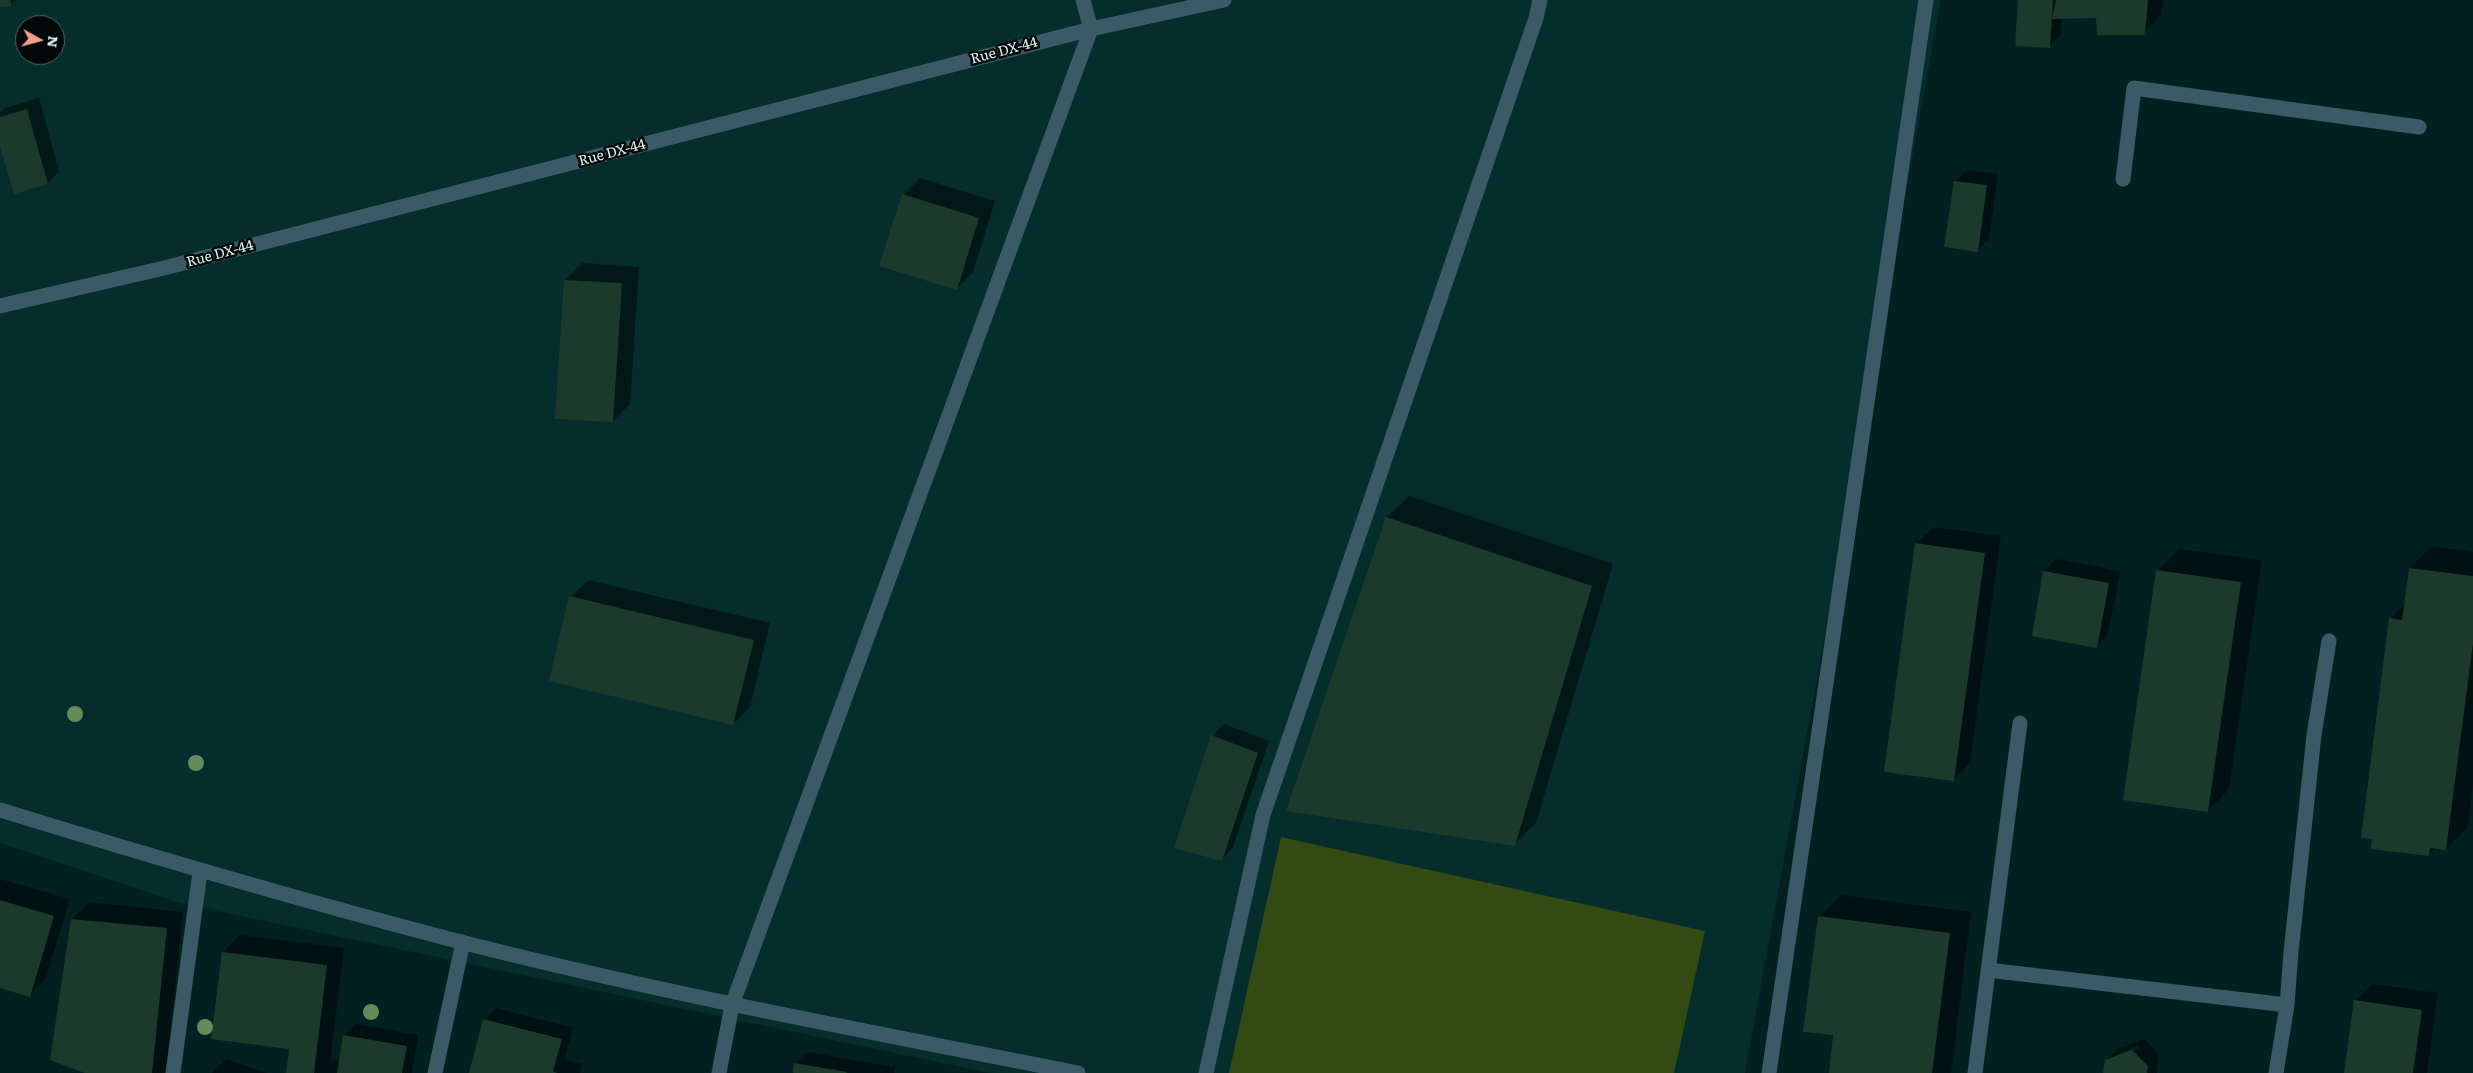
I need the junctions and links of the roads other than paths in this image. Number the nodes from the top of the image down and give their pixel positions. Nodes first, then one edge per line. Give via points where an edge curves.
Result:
1 (1083, 0) edge
2 (1224, 0) edge
3 (1540, 0) edge
4 (1926, 0) edge
5 (1090, 29) junction
6 (2419, 127) dead end
7 (2123, 179) dead end
8 (0, 306) edge
9 (2329, 641) dead end
10 (2020, 724) dead end
11 (0, 810) edge
12 (200, 872) junction
13 (463, 942) junction
14 (1988, 970) junction
15 (732, 1005) junction
16 (2287, 1005) junction
17 (173, 1073) edge
18 (435, 1073) edge
19 (719, 1073) edge
20 (1078, 1073) edge
21 (1206, 1073) edge
22 (1769, 1073) edge
23 (1975, 1073) edge
24 (2276, 1073) edge

1 - 5 street
2 - 5 street, Rue DX-44
3 - 21 street via 1263,815
4 - 22 street
5 - 8 street, Rue DX-44 via 164,268
5 - 15 street
6 - 7 street via 2134,88
9 - 16 street via 2314,734
10 - 14 street
11 - 12 street
12 - 13 street
12 - 17 street
13 - 15 street
13 - 18 street
14 - 16 street
14 - 23 street
15 - 19 street
15 - 20 street
16 - 24 street

